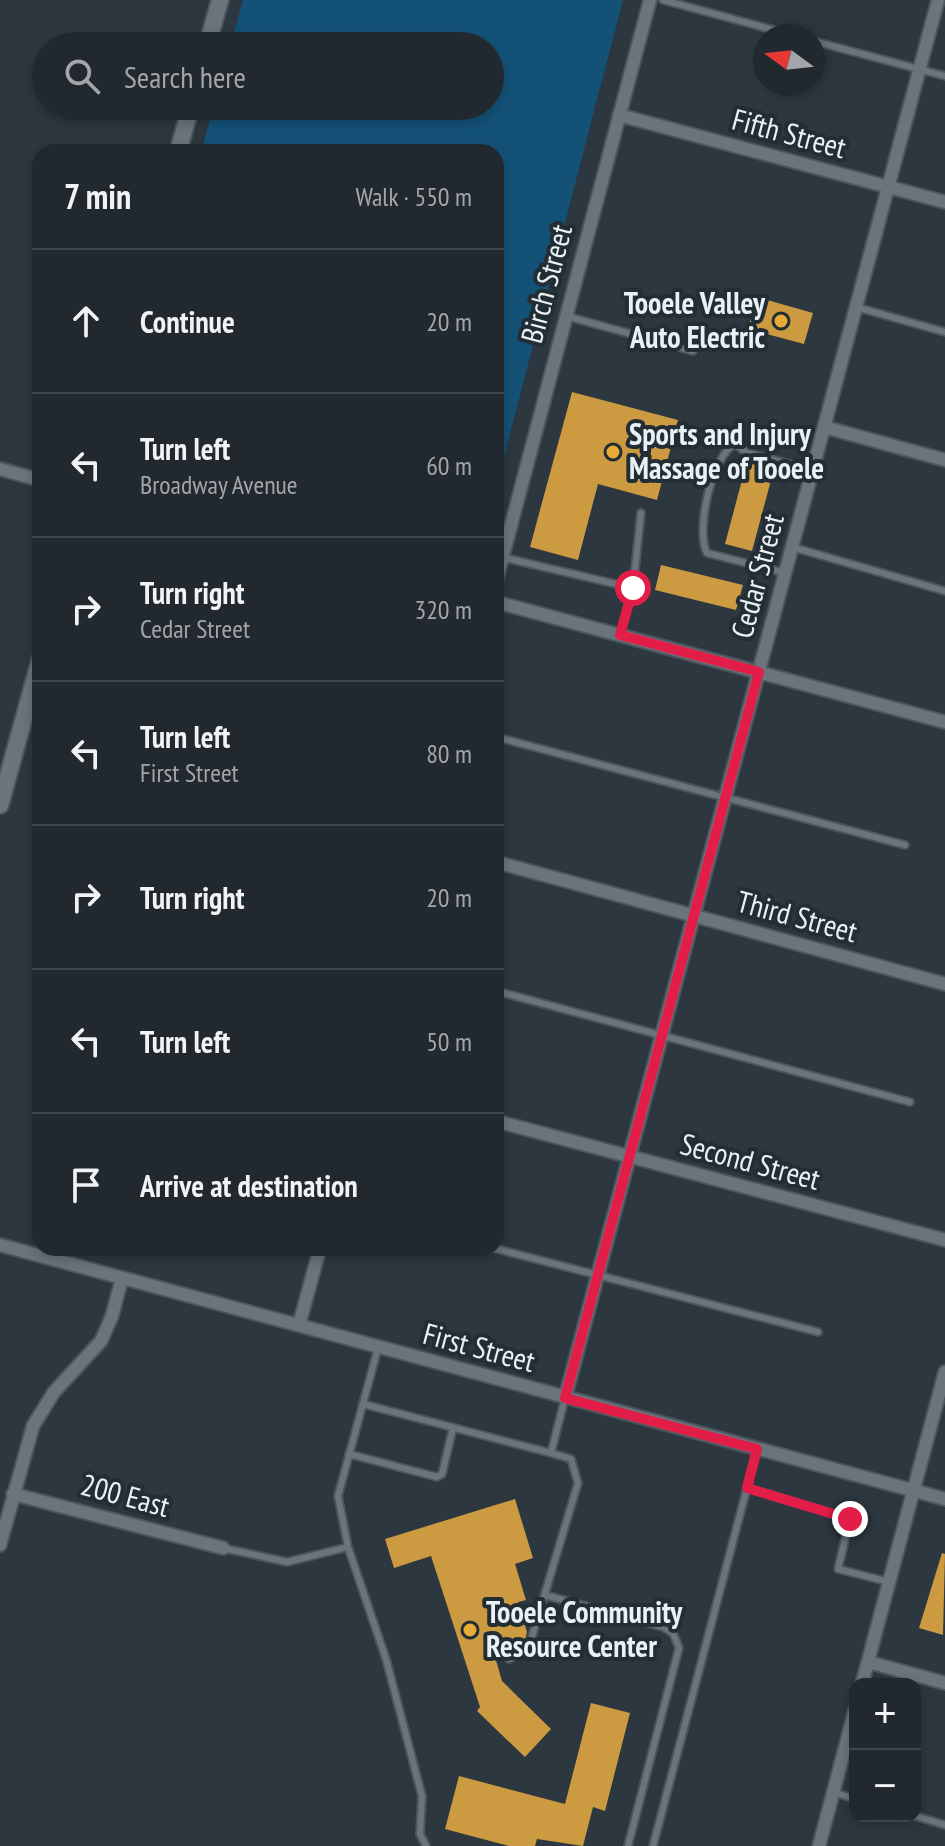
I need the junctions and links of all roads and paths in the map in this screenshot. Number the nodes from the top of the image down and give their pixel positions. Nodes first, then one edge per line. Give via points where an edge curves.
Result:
1 (220, 0) edge
2 (650, 0) edge
3 (663, 0) edge
4 (938, 0) edge
5 (753, 24) edge
6 (211, 32) edge
7 (825, 44) edge
8 (920, 70) junction
9 (945, 76) edge
10 (619, 115) junction
11 (187, 120) edge
12 (180, 144) edge
13 (888, 187) junction
14 (945, 202) edge
15 (856, 307) junction
16 (566, 316) junction
17 (945, 332) edge
18 (693, 351) dead end
19 (824, 427) junction
20 (945, 460) edge
21 (0, 469) edge
22 (813, 470) junction
23 (32, 478) edge
24 (641, 513) dead end
25 (504, 546) edge
26 (792, 547) junction
27 (504, 558) edge
28 (785, 573) junction
29 (633, 588) junction
30 (945, 591) edge
31 (504, 604) edge
32 (620, 635) junction
33 (759, 672) junction
34 (32, 689) edge
35 (945, 722) edge
36 (504, 739) edge
37 (726, 797) junction
38 (0, 805) edge
39 (905, 845) dead end
40 (504, 864) edge
41 (694, 917) junction
42 (945, 984) edge
43 (504, 993) edge
44 (662, 1035) junction
45 (910, 1102) dead end
46 (504, 1123) edge
47 (630, 1156) junction
48 (945, 1240) edge
49 (0, 1245) edge
50 (504, 1251) edge
51 (32, 1254) edge
52 (41, 1256) edge
53 (318, 1256) edge
54 (598, 1276) junction
55 (122, 1278) junction
56 (299, 1325) junction
57 (818, 1332) dead end
58 (378, 1348) junction
59 (945, 1372) edge
60 (565, 1398) junction
61 (363, 1404) junction
62 (453, 1428) junction
63 (757, 1449) junction
64 (551, 1453) junction
65 (349, 1454) junction
66 (747, 1488) junction
67 (913, 1490) junction
68 (13, 1494) junction
69 (945, 1499) edge
70 (0, 1545) edge
71 (348, 1547) junction
72 (223, 1548) joint
73 (889, 1582) junction
74 (545, 1595) junction
75 (509, 1659) dead end
76 (868, 1662) junction
77 (864, 1678) edge
78 (945, 1683) edge
79 (849, 1732) edge
80 (833, 1792) junction
81 (849, 1797) edge
82 (921, 1818) edge
83 (945, 1825) edge
84 (426, 1846) edge
85 (628, 1846) edge
86 (653, 1846) edge
87 (819, 1846) edge

1 - 6 street
2 - 10 street, Birch Street
3 - 5 lane
4 - 8 street, Cedar Street
7 - 8 lane
8 - 9 lane
8 - 13 street, Cedar Street
10 - 13 street, Fifth Street
10 - 16 street, Birch Street
11 - 12 street
13 - 14 street, Fifth Street
13 - 15 street, Cedar Street
15 - 17 lane
15 - 19 street, Cedar Street
16 - 18 lane
16 - 25 street, Birch Street
19 - 20 street
19 - 22 street, Cedar Street
21 - 23 street
22 - 26 street, Cedar Street
22 - 28 lane via 747,453 735,444 725,448 718,462 700,531 707,553
24 - 29 lane
26 - 28 street, Cedar Street
26 - 30 lane
27 - 29 lane
28 - 33 street, Cedar Street
29 - 32 lane
31 - 32 street
32 - 33 street
33 - 35 street
33 - 37 street, Cedar Street
34 - 38 street
36 - 37 lane
37 - 39 lane
37 - 41 street, Cedar Street
40 - 41 street, Third Street
41 - 42 street, Third Street
41 - 44 street, Cedar Street
43 - 44 lane
44 - 45 lane
44 - 47 street, Cedar Street
46 - 47 street, Second Street
47 - 48 street, Second Street
47 - 54 street, Cedar Street
49 - 51 street, First Street
50 - 54 lane
52 - 55 street, First Street
53 - 56 street
54 - 57 lane
54 - 60 street, Cedar Street
55 - 56 street, First Street
55 - 68 street via 101,1341 54,1392 33,1426
56 - 58 street, First Street
58 - 60 street, First Street
58 - 61 lane
59 - 67 street
60 - 63 street, First Street
60 - 64 lane
61 - 62 lane
61 - 65 lane
62 - 64 lane
62 - 65 lane via 437,1477
63 - 66 lane
63 - 67 street, First Street
64 - 74 lane via 571,1459 578,1483
65 - 71 lane via 338,1496
66 - 73 lane via 850,1519 838,1569
66 - 86 lane
67 - 69 street, First Street
67 - 73 street
68 - 70 street
68 - 72 street, 200 East
71 - 72 lane via 287,1562
71 - 84 lane via 422,1796 420,1834
73 - 76 street
74 - 75 lane via 528,1650
74 - 85 lane via 663,1627 673,1633 679,1648
76 - 77 street
76 - 78 street
79 - 80 street
80 - 81 lane
80 - 87 street
82 - 83 lane

